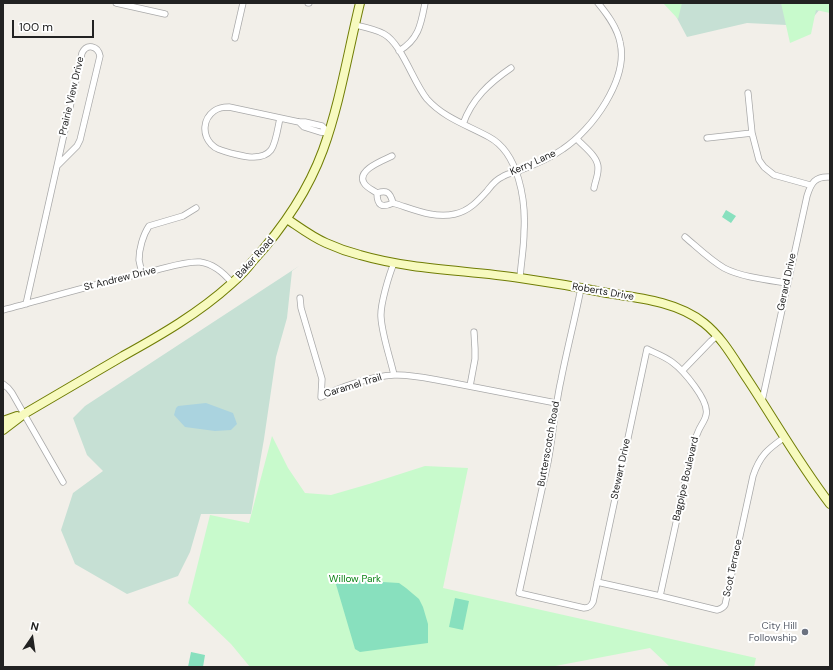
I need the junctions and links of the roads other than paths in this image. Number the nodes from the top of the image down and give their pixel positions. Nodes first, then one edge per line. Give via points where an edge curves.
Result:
1 (116, 3) edge
2 (243, 3) edge
3 (360, 3) edge
4 (425, 3) edge
5 (598, 3) edge
6 (165, 14) dead end
7 (355, 25) junction
8 (235, 38) dead end
9 (399, 51) junction
10 (511, 68) dead end
11 (748, 93) dead end
12 (280, 118) junction
13 (463, 124) junction
14 (329, 133) junction
15 (752, 133) junction
16 (707, 138) dead end
17 (576, 139) junction
18 (392, 156) dead end
19 (57, 166) junction
20 (516, 172) junction
21 (830, 177) edge
22 (810, 185) junction
23 (594, 188) dead end
24 (376, 193) junction
25 (393, 203) junction
26 (196, 208) dead end
27 (287, 219) junction
28 (685, 237) dead end
29 (394, 263) junction
30 (142, 273) junction
31 (520, 278) junction
32 (232, 283) junction
33 (787, 283) junction
34 (580, 292) junction
35 (300, 298) dead end
36 (26, 304) junction
37 (3, 310) edge
38 (474, 332) dead end
39 (717, 336) junction
40 (682, 371) junction
41 (394, 375) junction
42 (3, 384) edge
43 (470, 386) junction
44 (762, 401) junction
45 (556, 403) junction
46 (24, 414) junction
47 (3, 421) edge
48 (3, 430) edge
49 (785, 437) junction
50 (63, 482) dead end
51 (830, 504) edge
52 (597, 582) junction
53 (519, 593) joint
54 (660, 596) junction

1 - 6 street
2 - 8 street
3 - 7 street, Baker Road
4 - 9 street via 416,35
5 - 17 street, Kerry Lane via 617,32 621,43 621,63 606,103
7 - 9 street via 385,35
7 - 14 street, Baker Road
9 - 13 street via 426,98 442,112
10 - 13 street via 491,83 476,99
11 - 15 street
12 - 12 street via 229,107 221,108 208,117 205,131 216,149 252,158 260,157 273,146
12 - 14 street via 322,126
13 - 20 street via 498,144 508,155
14 - 27 street, Baker Road via 312,175
15 - 16 street
15 - 22 street via 759,160 769,172
17 - 20 street, Kerry Lane via 550,157
17 - 23 street via 598,165
18 - 24 street, Kerry Lane via 366,170 364,174 365,184
19 - 19 street, Prairie View Drive via 82,53 87,47 92,47 97,49 100,56 80,140
19 - 36 street, Prairie View Drive
20 - 25 street, Kerry Lane via 495,181 473,205 454,214 427,214
20 - 31 street via 524,214
21 - 22 street via 822,177
22 - 33 street, Gerard Drive
24 - 25 street, Kerry Lane via 388,192
24 - 25 street, Kerry Lane via 381,205
26 - 30 street via 183,216 149,226 140,253
27 - 29 street, Roberts Drive via 333,246
27 - 32 street, Baker Road via 263,250
28 - 33 street via 724,268
29 - 31 street, Roberts Drive
29 - 41 street via 381,313
30 - 32 street, St Andrew Drive via 200,262 216,267
30 - 36 street, St Andrew Drive
31 - 34 street, Roberts Drive
32 - 46 street, Baker Road via 168,331
33 - 44 street, Gerard Drive
34 - 39 street, Roberts Drive via 640,298 670,306 693,316
34 - 45 street, Butterscotch Road
35 - 41 street, Caramel Trail via 322,379 321,397 333,390
36 - 37 street, St Andrew Drive
38 - 43 street via 475,359
39 - 40 street
39 - 44 street, Roberts Drive
40 - 52 street, Stewart Drive via 669,360 647,349
40 - 54 street, Bagpipe Boulevard via 690,379 707,410 692,450
41 - 43 street, Caramel Trail
42 - 46 street via 12,393
43 - 45 street, Caramel Trail
44 - 49 street, Roberts Drive
45 - 53 street, Butterscotch Road via 552,440
46 - 47 street, Baker Road
46 - 48 street, Baker Road
46 - 50 street
49 - 51 street, Roberts Drive
49 - 54 street, Scot Terrace via 769,449 756,466 725,605 717,610
52 - 53 street, Stewart Drive via 593,602 588,608
52 - 54 street, Scot Terrace

